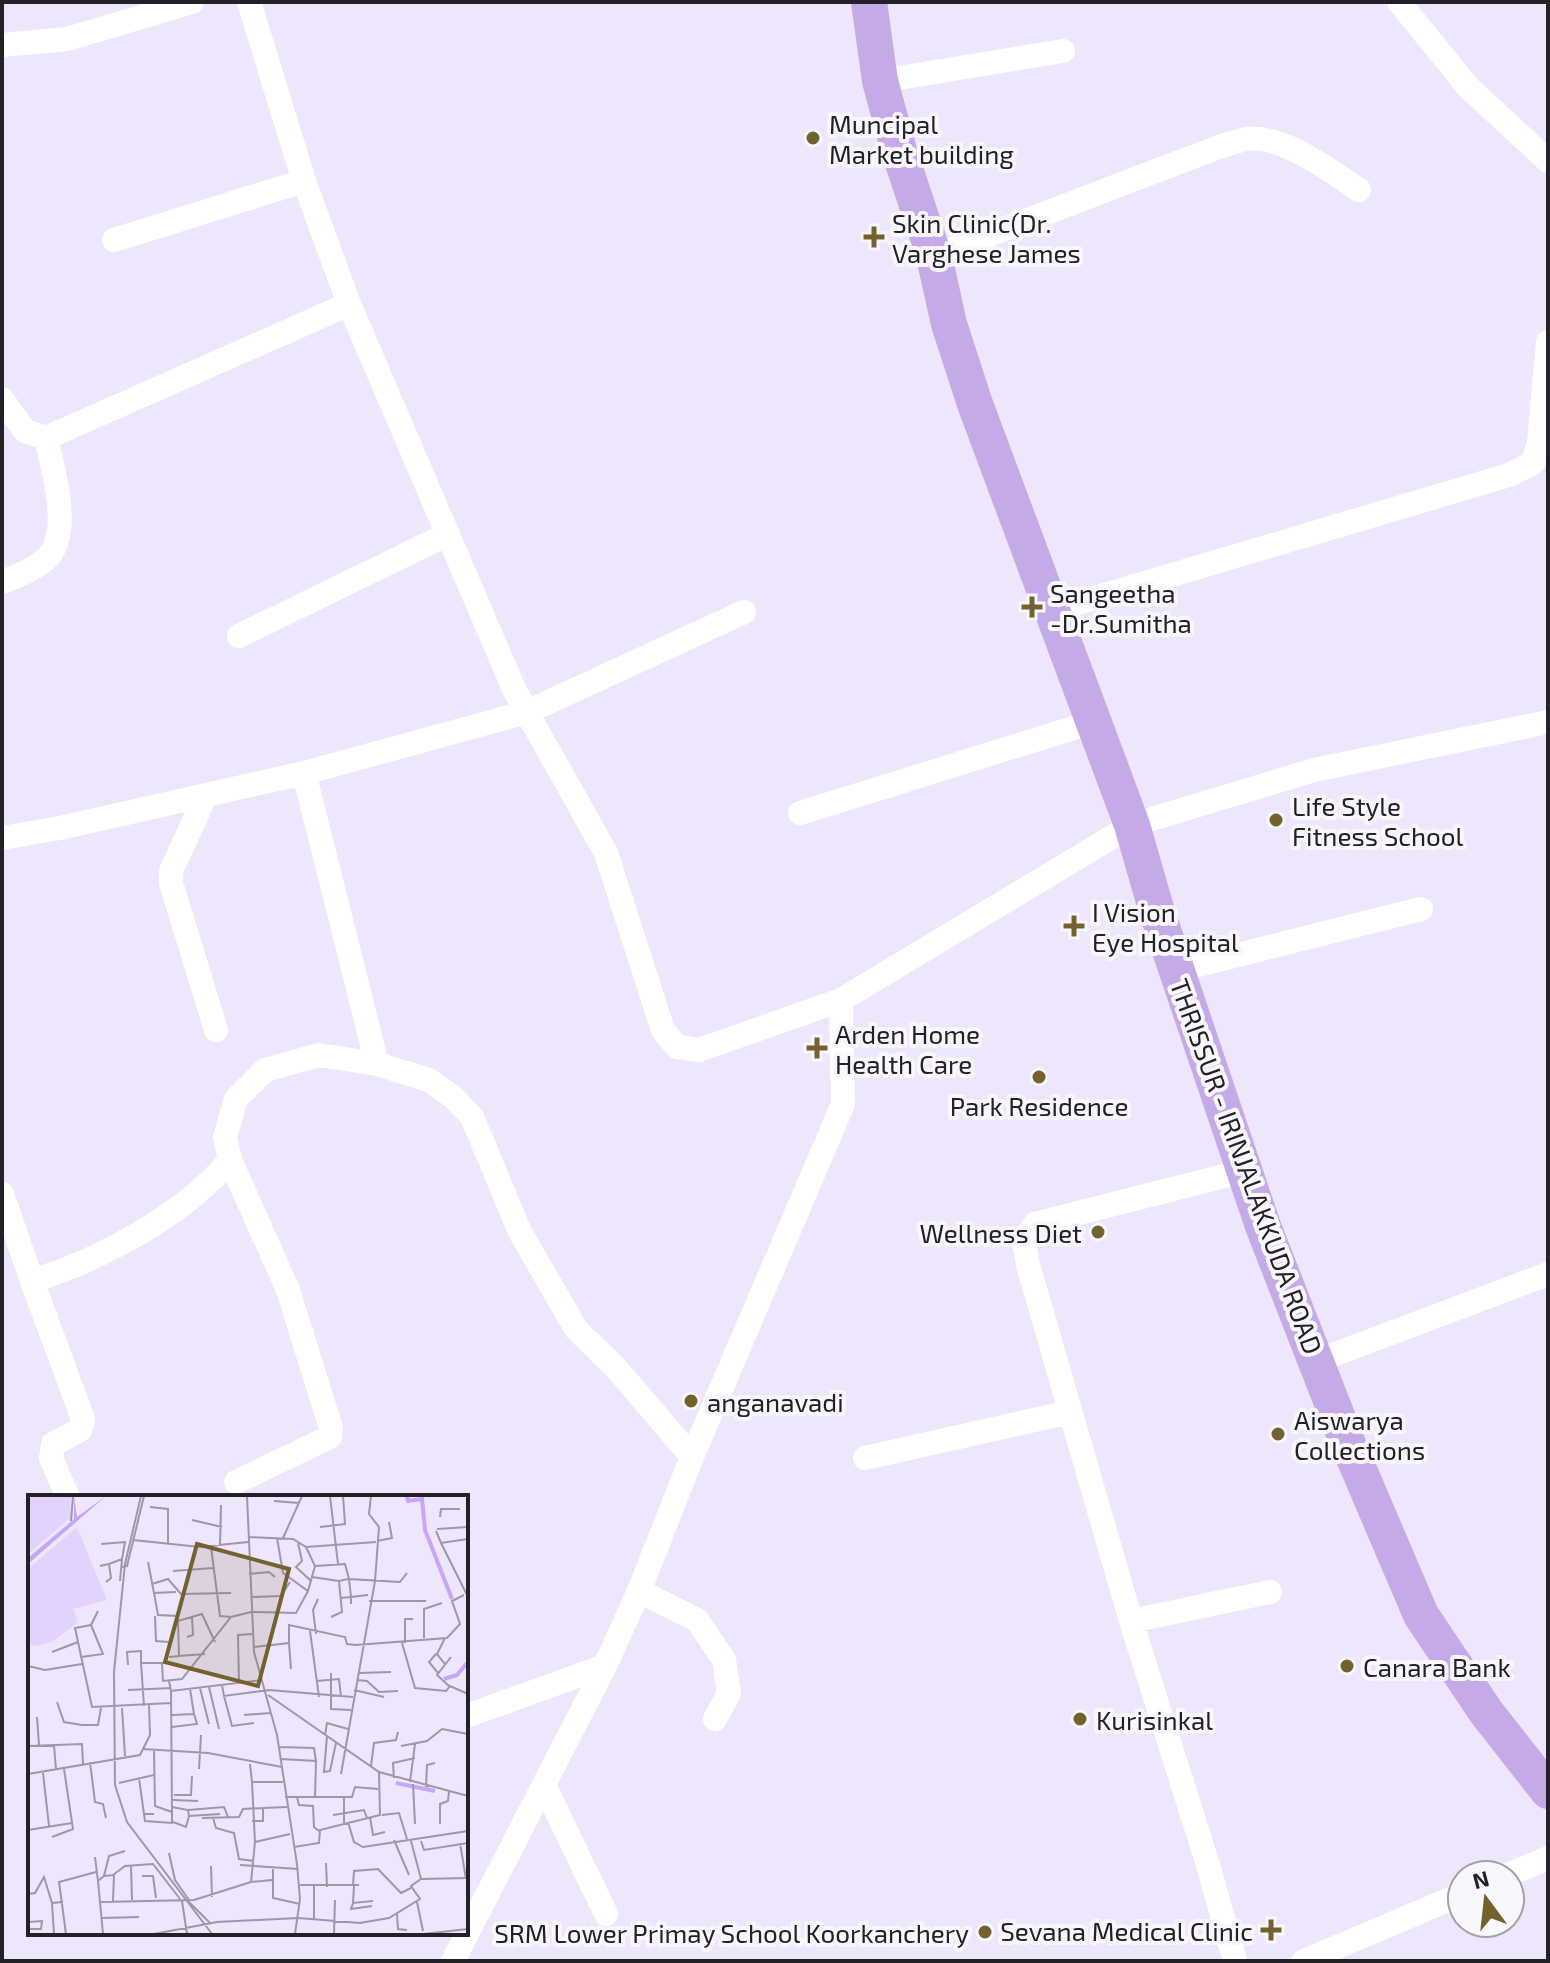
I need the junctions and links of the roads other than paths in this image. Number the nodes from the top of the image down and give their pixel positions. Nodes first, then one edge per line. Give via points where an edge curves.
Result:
1 (192, 2) edge
2 (249, 2) edge
3 (869, 2) edge
4 (1399, 2) edge
5 (2, 45) edge
6 (1063, 51) dead end
7 (880, 81) junction
8 (1548, 161) edge
9 (304, 181) junction
10 (1359, 190) dead end
11 (114, 240) dead end
12 (934, 256) junction
13 (349, 304) junction
14 (1547, 352) edge
15 (2, 399) edge
16 (46, 438) junction
17 (448, 534) junction
18 (2, 582) edge
19 (1054, 610) junction
20 (744, 612) dead end
21 (239, 636) dead end
22 (527, 712) junction
23 (1093, 722) junction
24 (1548, 722) edge
25 (304, 773) junction
26 (206, 795) junction
27 (800, 813) dead end
28 (1132, 825) junction
29 (2, 838) edge
30 (1421, 909) dead end
31 (1178, 970) junction
32 (841, 1000) junction
33 (216, 1030) dead end
34 (377, 1064) junction
35 (230, 1160) junction
36 (1244, 1171) junction
37 (2, 1194) edge
38 (1548, 1274) edge
39 (32, 1281) junction
40 (1317, 1361) junction
41 (1070, 1412) junction
42 (692, 1457) junction
43 (865, 1458) dead end
44 (236, 1482) dead end
45 (67, 1495) edge
46 (639, 1591) junction
47 (1270, 1592) dead end
48 (1131, 1621) junction
49 (605, 1666) junction
50 (468, 1710) edge
51 (715, 1719) dead end
52 (544, 1785) junction
53 (1548, 1791) edge
54 (1548, 1858) edge
55 (1526, 1867) edge
56 (1446, 1901) edge
57 (606, 1914) dead end
58 (468, 1932) edge
59 (466, 1935) edge
60 (453, 1961) edge
61 (1235, 1961) edge
62 (1304, 1961) edge

1 - 5 street via 67,39
2 - 9 street
3 - 7 main road, THRISSUR - IRINJALAKKUDA ROAD
4 - 8 street via 1468,87
6 - 7 street
7 - 12 main road, THRISSUR - IRINJALAKKUDA ROAD
9 - 11 street
9 - 13 street
10 - 12 street via 1309,156 1249,139
12 - 19 main road, THRISSUR - IRINJALAKKUDA ROAD via 975,404
13 - 16 street
13 - 17 street
14 - 19 street via 1533,463 1494,480
15 - 16 street via 25,431
16 - 18 street via 58,490 59,538 49,557
17 - 21 street
17 - 22 street
19 - 23 main road, THRISSUR - IRINJALAKKUDA ROAD
20 - 22 street
22 - 25 street
22 - 32 street via 606,853 663,1030 677,1047 699,1050
23 - 27 street
23 - 28 main road, THRISSUR - IRINJALAKKUDA ROAD
24 - 28 street via 1314,770
25 - 26 street
25 - 34 street
26 - 29 street
26 - 33 street via 171,871 171,883
28 - 31 main road, THRISSUR - IRINJALAKKUDA ROAD
28 - 32 street
30 - 31 street
31 - 36 main road, THRISSUR - IRINJALAKKUDA ROAD
32 - 42 street via 843,1104
34 - 35 street via 319,1055 265,1070 236,1099 225,1137
34 - 42 street via 429,1080 472,1117 520,1232 576,1329
35 - 39 street via 211,1182 156,1222
35 - 44 street via 288,1290 331,1428 330,1437
36 - 40 main road, THRISSUR - IRINJALAKKUDA ROAD
36 - 41 street via 1035,1224 1024,1241 1028,1265
37 - 39 street
38 - 40 street
39 - 45 street via 83,1419 80,1430 53,1444 51,1458
40 - 53 main road, THRISSUR - IRINJALAKKUDA ROAD via 1421,1615 1486,1712
41 - 43 street
41 - 48 street
42 - 46 street
46 - 49 street
46 - 51 street via 697,1620 724,1660 729,1693
47 - 48 street
48 - 61 street
49 - 50 street
49 - 52 street
52 - 57 street
52 - 58 street
54 - 55 street
56 - 62 street
59 - 60 street

